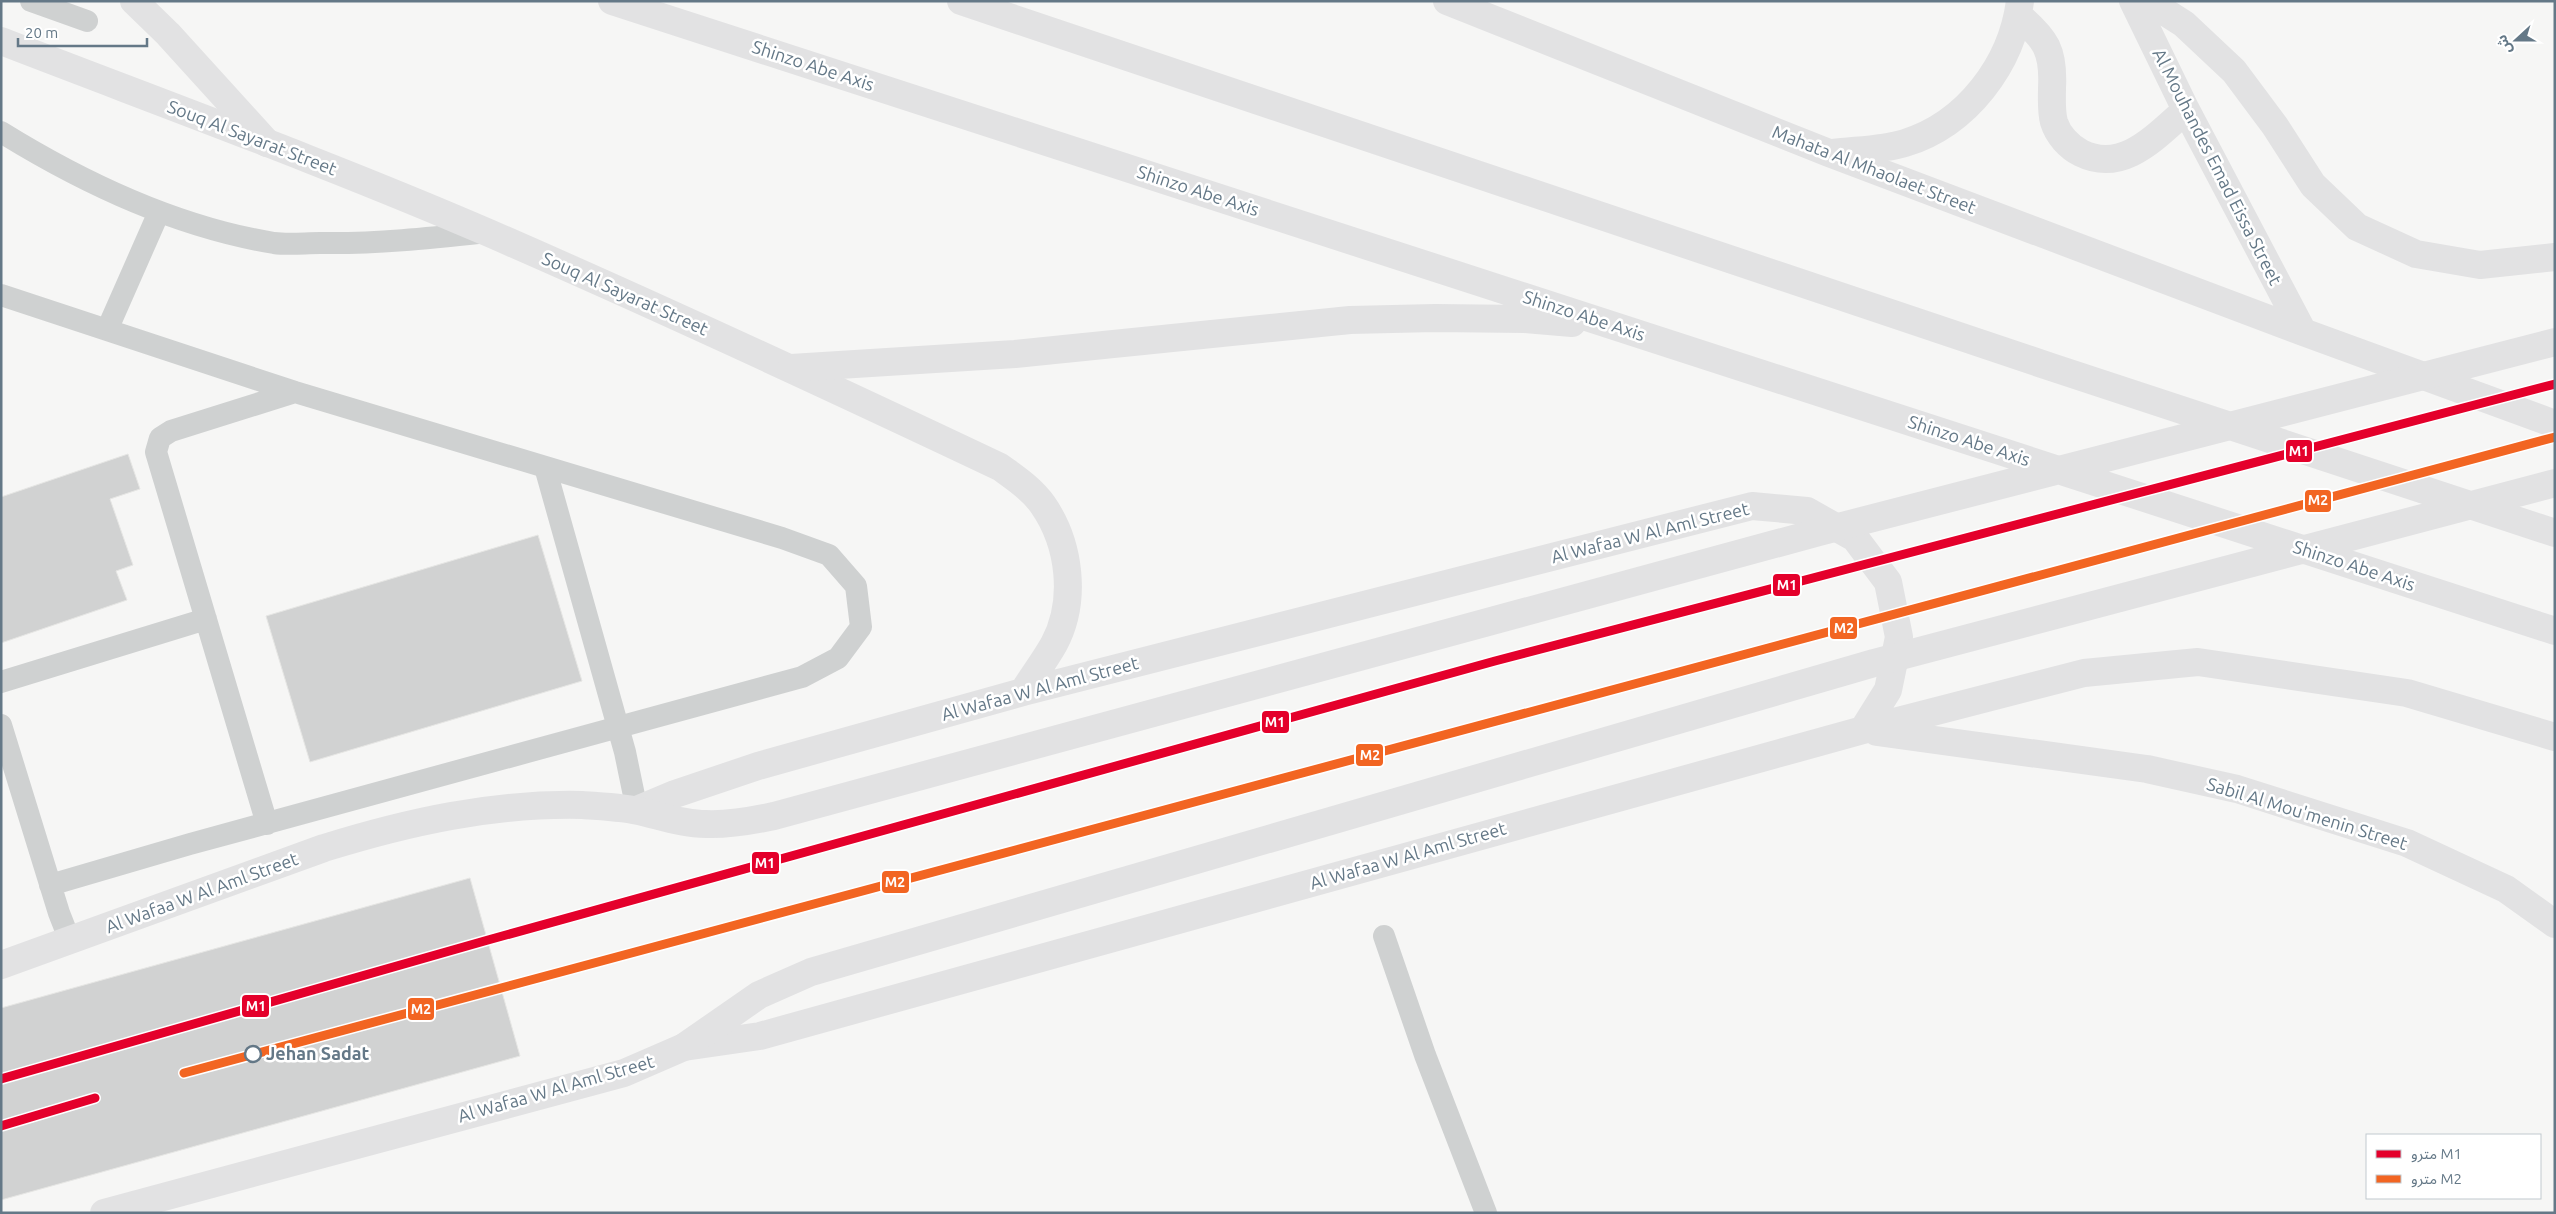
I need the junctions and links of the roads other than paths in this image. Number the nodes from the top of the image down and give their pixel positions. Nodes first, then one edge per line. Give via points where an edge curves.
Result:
1 (31, 1) edge
2 (134, 1) edge
3 (612, 1) edge
4 (961, 1) edge
5 (1447, 1) edge
6 (2133, 1) edge
7 (2148, 1) edge
8 (2020, 8) edge
9 (87, 21) dead end
10 (1, 41) edge
11 (2186, 110) junction
12 (1, 132) edge
13 (267, 143) junction
14 (1829, 153) junction
15 (160, 212) junction
16 (487, 232) junction
17 (2555, 257) edge
18 (1, 295) edge
19 (1616, 326) junction
20 (107, 330) junction
21 (2303, 332) junction
22 (2555, 342) edge
23 (791, 368) junction
24 (295, 392) junction
25 (2555, 424) edge
26 (545, 467) junction
27 (2555, 483) edge
28 (2555, 533) edge
29 (206, 619) junction
30 (2555, 631) edge
31 (1, 682) edge
32 (1023, 692) junction
33 (1, 725) edge
34 (618, 728) junction
35 (1863, 730) junction
36 (2555, 737) edge
37 (637, 810) junction
38 (267, 824) junction
39 (50, 885) junction
40 (2555, 924) edge
41 (1384, 936) dead end
42 (70, 942) junction
43 (1, 966) edge
44 (684, 1047) junction
45 (104, 1213) edge
46 (1486, 1213) edge

1 - 9 lane
2 - 13 main road
3 - 19 main road, Shinzo Abe Axis
4 - 28 main road
5 - 14 main road, Mahata Al Mhaolaet Street
6 - 11 main road, Al Mouhandes Emad Eissa Street
7 - 17 main road via 2184,24 2234,71 2313,185 2357,227 2416,254 2480,265
8 - 11 main road via 2048,48 2053,72 2054,123 2062,138 2075,150 2090,158 2106,161 2124,158
8 - 14 main road via 2010,44 1996,71 1978,95 1956,115 1931,132 1904,144
10 - 13 main road, Souq Al Sayarat Street
11 - 21 main road, Al Mouhandes Emad Eissa Street
12 - 15 lane via 99,187
13 - 16 main road, Souq Al Sayarat Street
14 - 21 main road, Mahata Al Mhaolaet Street
15 - 16 lane via 217,230 276,243 408,240
15 - 20 lane
16 - 23 main road, Souq Al Sayarat Street
18 - 20 lane
19 - 23 main road via 1525,319 1350,320 1014,354
19 - 30 main road, Shinzo Abe Axis
20 - 24 lane
21 - 25 main road, Mahata Al Mhaolaet Street
22 - 37 main road via 1819,532 774,816 740,823 705,824 671,820
23 - 32 main road, Souq Al Sayarat Street via 1000,467 1023,483 1042,504 1065,555 1068,585 1065,615 1055,643
24 - 26 lane
24 - 29 lane via 171,431 160,438 156,452
26 - 34 lane
26 - 34 lane via 829,555 856,586 861,627 838,658 802,676
27 - 44 main road via 1874,663 811,972 759,995
29 - 31 lane
29 - 38 lane
32 - 35 main road, Al Wafaa W Al Aml Street via 1752,506 1807,511 1855,538 1888,582 1899,636 1888,690
32 - 37 main road, Al Wafaa W Al Aml Street via 758,766
33 - 39 lane
34 - 37 lane
34 - 38 lane
35 - 36 main road via 2084,673 2198,662 2407,693
35 - 40 main road, Sabil Al Mou'menin Street via 2147,769 2237,789 2407,843 2506,889
35 - 44 main road, Al Wafaa W Al Aml Street via 760,1036
37 - 42 main road, Al Wafaa W Al Aml Street via 583,805 530,806 422,821 324,848
38 - 39 lane
39 - 42 lane
41 - 46 lane via 1425,1055
42 - 43 main road, Al Wafaa W Al Aml Street
44 - 45 main road, Al Wafaa W Al Aml Street via 624,1073

